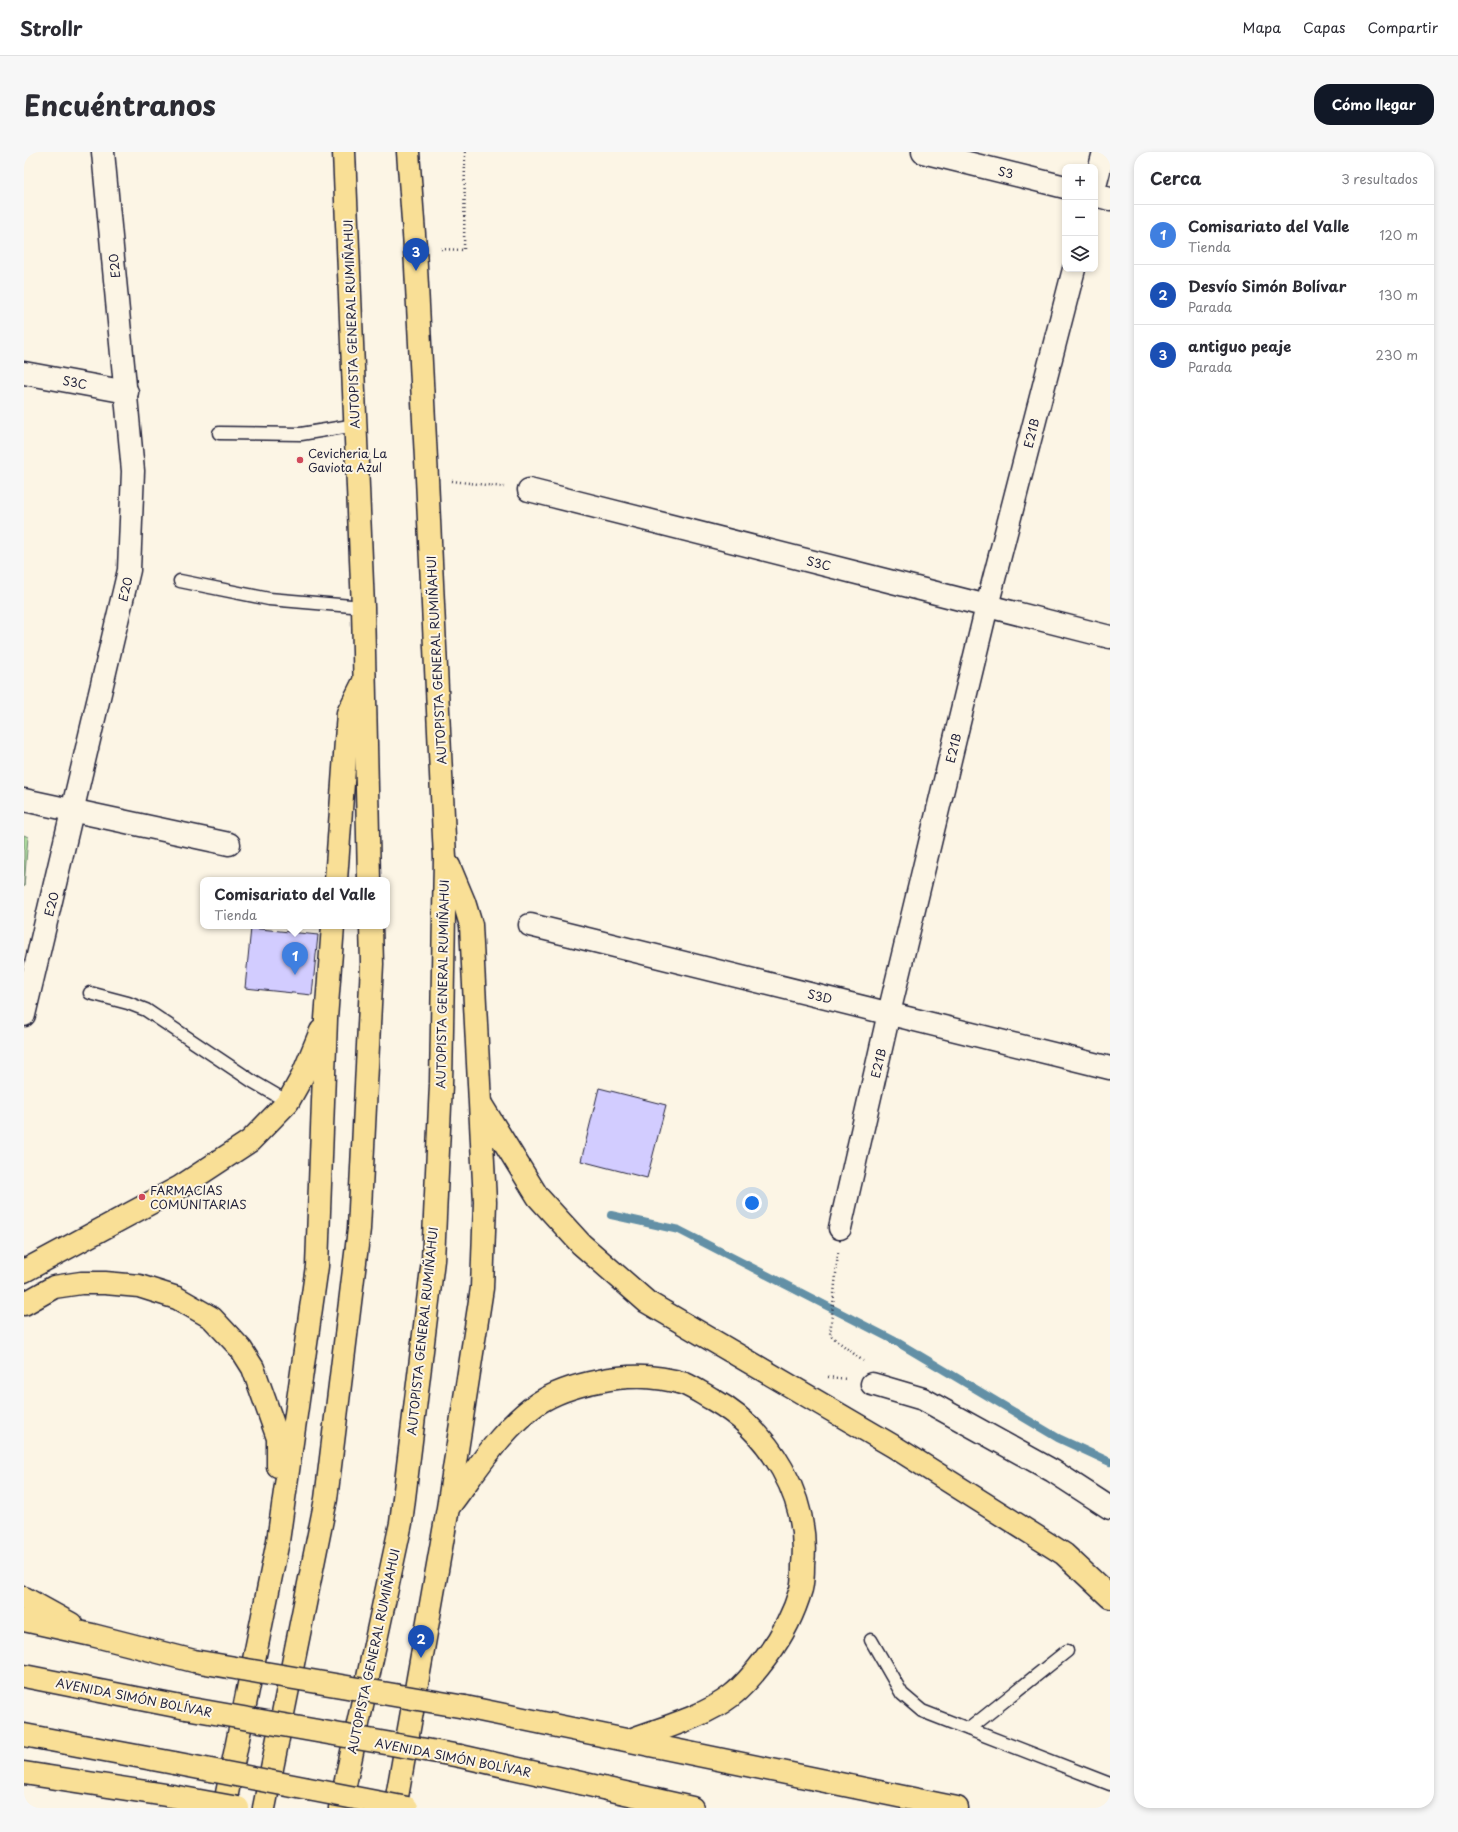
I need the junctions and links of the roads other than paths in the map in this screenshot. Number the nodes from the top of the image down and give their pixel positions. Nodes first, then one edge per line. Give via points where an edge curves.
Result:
1 (103, 152) edge
2 (344, 152) edge
3 (408, 152) edge
4 (923, 152) edge
5 (1104, 152) edge
6 (1098, 175) edge
7 (1062, 186) edge
8 (1098, 196) edge
9 (1110, 199) edge
10 (1073, 272) edge
11 (24, 373) edge
12 (126, 392) junction
13 (356, 425) junction
14 (218, 433) dead end
15 (529, 490) road end
16 (180, 581) dead end
17 (987, 606) junction
18 (363, 607) junction
19 (1110, 636) edge
20 (364, 682) junction
21 (24, 800) edge
22 (74, 811) junction
23 (229, 844) dead end
24 (445, 858) junction
25 (336, 877) edge
26 (369, 877) edge
27 (530, 925) dead end
28 (333, 929) edge
29 (370, 929) edge
30 (90, 993) dead end
31 (889, 1013) junction
32 (24, 1015) edge
33 (326, 1019) junction
34 (1110, 1068) edge
35 (288, 1102) junction
36 (481, 1105) junction
37 (840, 1228) dead end
38 (24, 1271) edge
39 (24, 1304) edge
40 (872, 1384) road end
41 (448, 1508) junction
42 (1110, 1508) edge
43 (278, 1540) junction
44 (1110, 1597) edge
45 (24, 1598) edge
46 (24, 1620) edge
47 (92, 1635) junction
48 (871, 1640) dead end
49 (1067, 1652) dead end
50 (24, 1676) edge
51 (968, 1729) junction
52 (24, 1735) edge
53 (630, 1740) junction
54 (24, 1773) edge
55 (46, 1776) junction
56 (24, 1780) edge
57 (1110, 1784) edge
58 (224, 1808) edge
59 (238, 1808) edge
60 (264, 1808) edge
61 (340, 1808) edge
62 (395, 1808) edge
63 (407, 1808) edge
64 (692, 1808) edge
65 (957, 1808) edge

1 - 12 street, E20
2 - 13 highway, AUTOPISTA GENERAL RUMIÑAHUI
3 - 24 highway, AUTOPISTA GENERAL RUMIÑAHUI
4 - 7 street, S3
5 - 6 street
8 - 9 street
10 - 17 street, E21B
11 - 12 street, S3C
12 - 22 street, E20 via 133,471 129,570
13 - 14 lane via 301,434
13 - 18 highway, AUTOPISTA GENERAL RUMIÑAHUI
15 - 17 street, S3C
16 - 18 lane via 269,599
17 - 19 street, S3C
17 - 31 street, E21B
18 - 20 highway, AUTOPISTA GENERAL RUMIÑAHUI
20 - 25 highway via 348,712
20 - 26 highway, AUTOPISTA GENERAL RUMIÑAHUI
21 - 22 street
22 - 23 street
22 - 32 street, E20
24 - 36 highway via 464,902 470,925
24 - 61 highway, AUTOPISTA GENERAL RUMIÑAHUI via 440,1084 432,1260 401,1523
27 - 31 street, S3D
28 - 33 highway
29 - 60 highway via 372,964 358,1237 326,1499
30 - 35 lane via 128,1002 146,1010
31 - 34 street, S3D
31 - 37 street, E21B
33 - 35 highway via 302,1077
33 - 43 highway via 317,1266
35 - 38 highway via 250,1141 227,1157 180,1187
36 - 41 highway via 485,1202 482,1288
36 - 44 highway via 538,1197 581,1244 648,1302 893,1446 1064,1554
39 - 43 highway via 54,1287 80,1283 139,1286 177,1298 212,1318 241,1349 253,1368 278,1438
40 - 42 street via 922,1399 1054,1471
41 - 53 highway via 511,1426 537,1404 563,1391 612,1378 662,1378 686,1385 728,1408 751,1427 771,1451 790,1485 802,1520 805,1552 801,1587 792,1615 776,1645 756,1671 731,1696 708,1710
41 - 62 highway
43 - 58 highway
45 - 47 highway
46 - 47 highway
47 - 53 highway, bridge via 194,1661 465,1707
48 - 51 lane via 902,1694 922,1711
49 - 51 lane
50 - 64 highway, AVENIDA SIMÓN BOLÍVAR, bridge via 186,1708 460,1756
51 - 57 lane
52 - 63 highway, bridge
53 - 65 highway
54 - 55 highway
55 - 56 highway
55 - 59 highway, bridge

